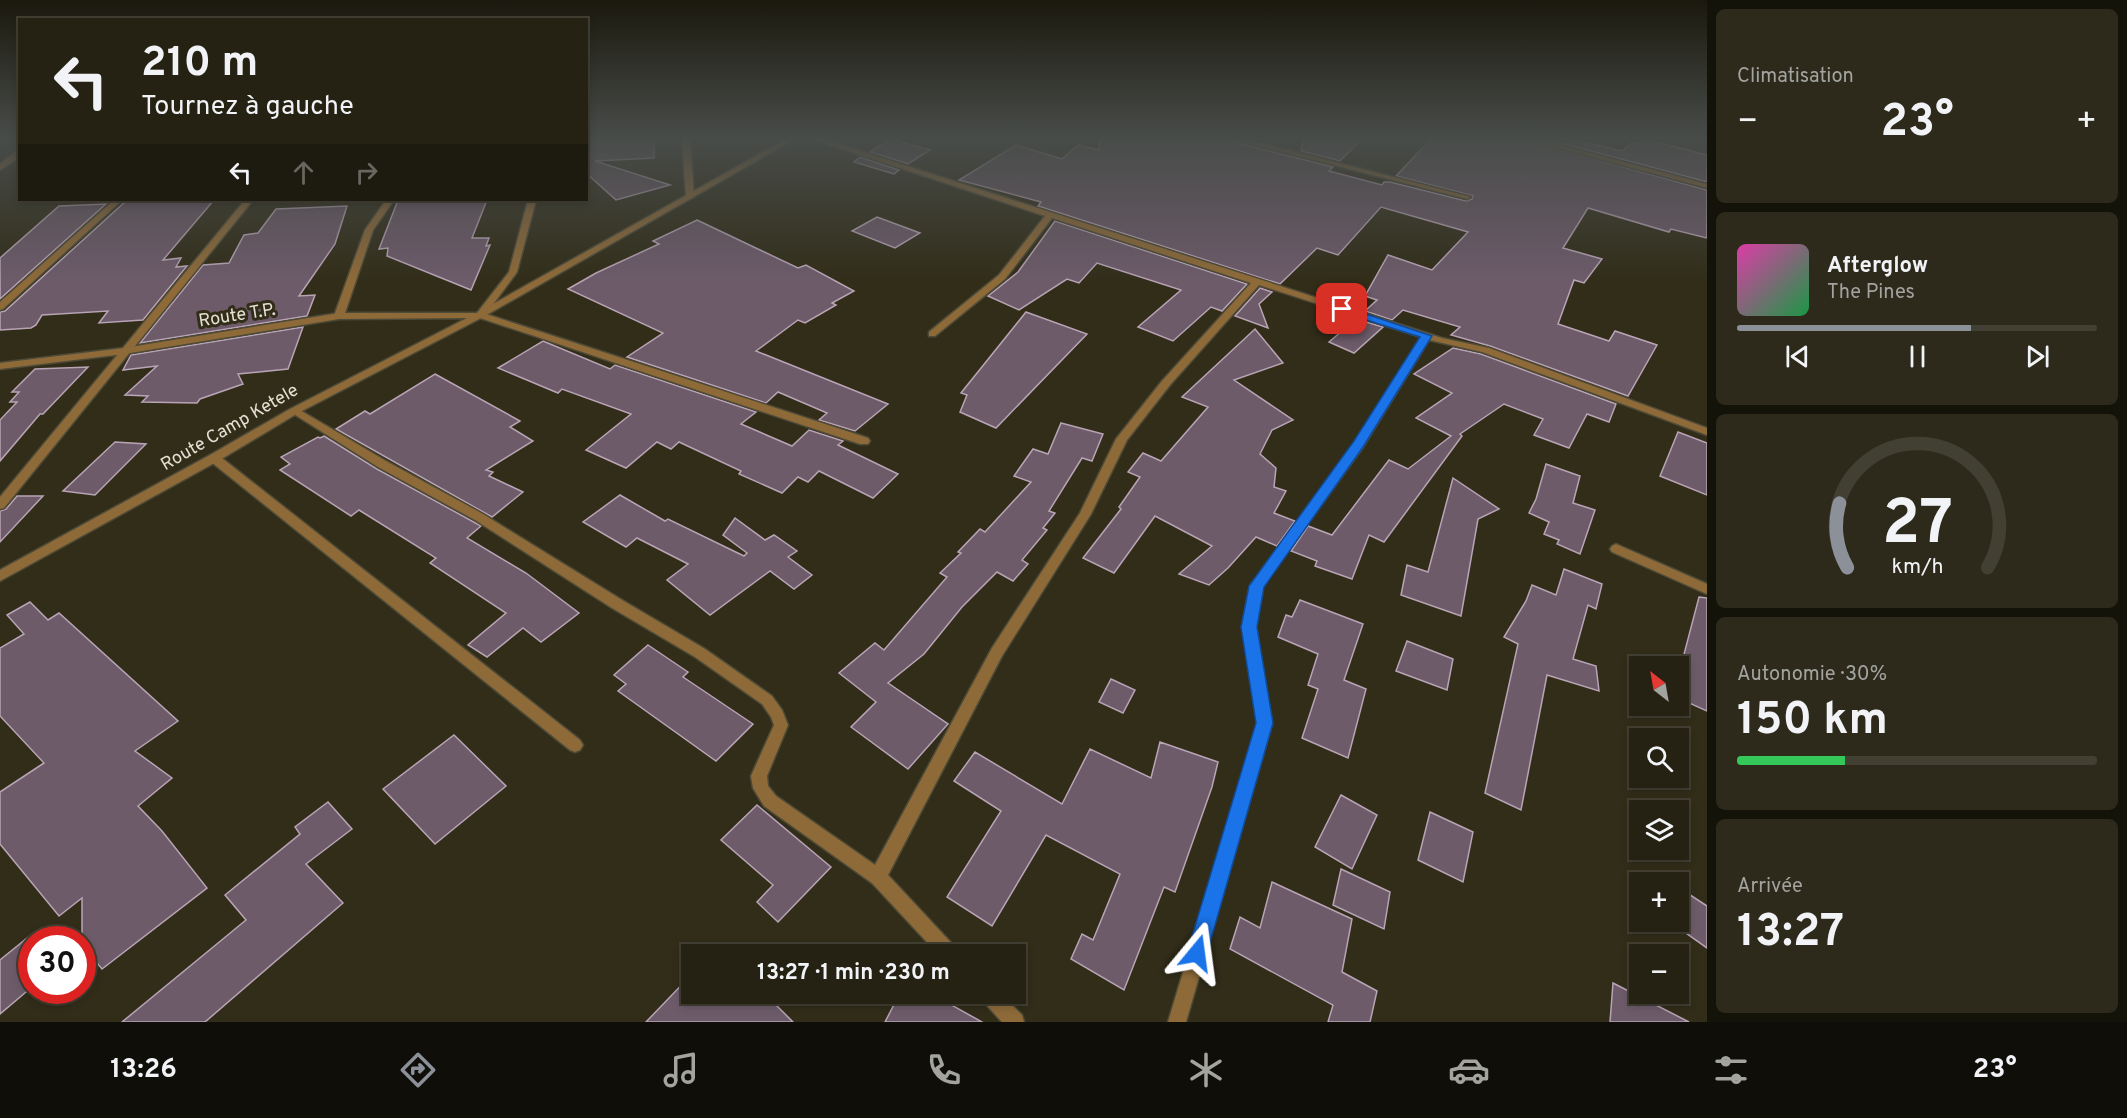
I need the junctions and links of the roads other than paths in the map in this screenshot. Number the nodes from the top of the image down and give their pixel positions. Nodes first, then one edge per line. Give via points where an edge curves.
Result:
1 (689, 187) edge
2 (708, 187) edge
3 (960, 187) edge
4 (1426, 187) edge
5 (690, 197) junction
6 (1467, 197) dead end
7 (117, 201) edge
8 (248, 201) edge
9 (389, 201) edge
10 (532, 201) edge
11 (1049, 216) junction
12 (1257, 282) junction
13 (0, 307) edge
14 (480, 315) junction
15 (339, 316) junction
16 (932, 334) dead end
17 (1426, 336) junction
18 (124, 351) junction
19 (0, 366) edge
20 (294, 411) junction
21 (1707, 432) edge
22 (864, 441) dead end
23 (214, 458) junction
24 (0, 505) edge
25 (1616, 549) dead end
26 (0, 576) edge
27 (1707, 590) edge
28 (575, 745) dead end
29 (878, 877) junction
30 (941, 944) edge
31 (998, 1004) edge
32 (1016, 1022) edge
33 (1177, 1022) edge

1 - 5 street
2 - 5 street, Route Camp Ketele
3 - 11 street
4 - 6 street
5 - 14 street, Route Camp Ketele
7 - 13 street
8 - 18 street
9 - 15 street via 369,230
10 - 14 street via 513,272
11 - 12 street
11 - 16 street via 1002,277
12 - 17 street
12 - 29 street via 1166,383 1122,439 1085,514 997,652
14 - 15 street, Route T.P.
14 - 20 street, Route Camp Ketele
14 - 22 street
15 - 18 street, Route T.P.
17 - 21 street via 1485,350
17 - 33 street via 1359,444 1256,586 1249,627 1265,723
18 - 19 street, Route T.P.
18 - 24 street
20 - 23 street, Route Camp Ketele
20 - 29 street via 528,547 700,653 767,700 781,725 759,776 761,788 770,801
23 - 26 street, Route Camp Ketele
23 - 28 street
25 - 27 street
29 - 30 street
31 - 32 street

